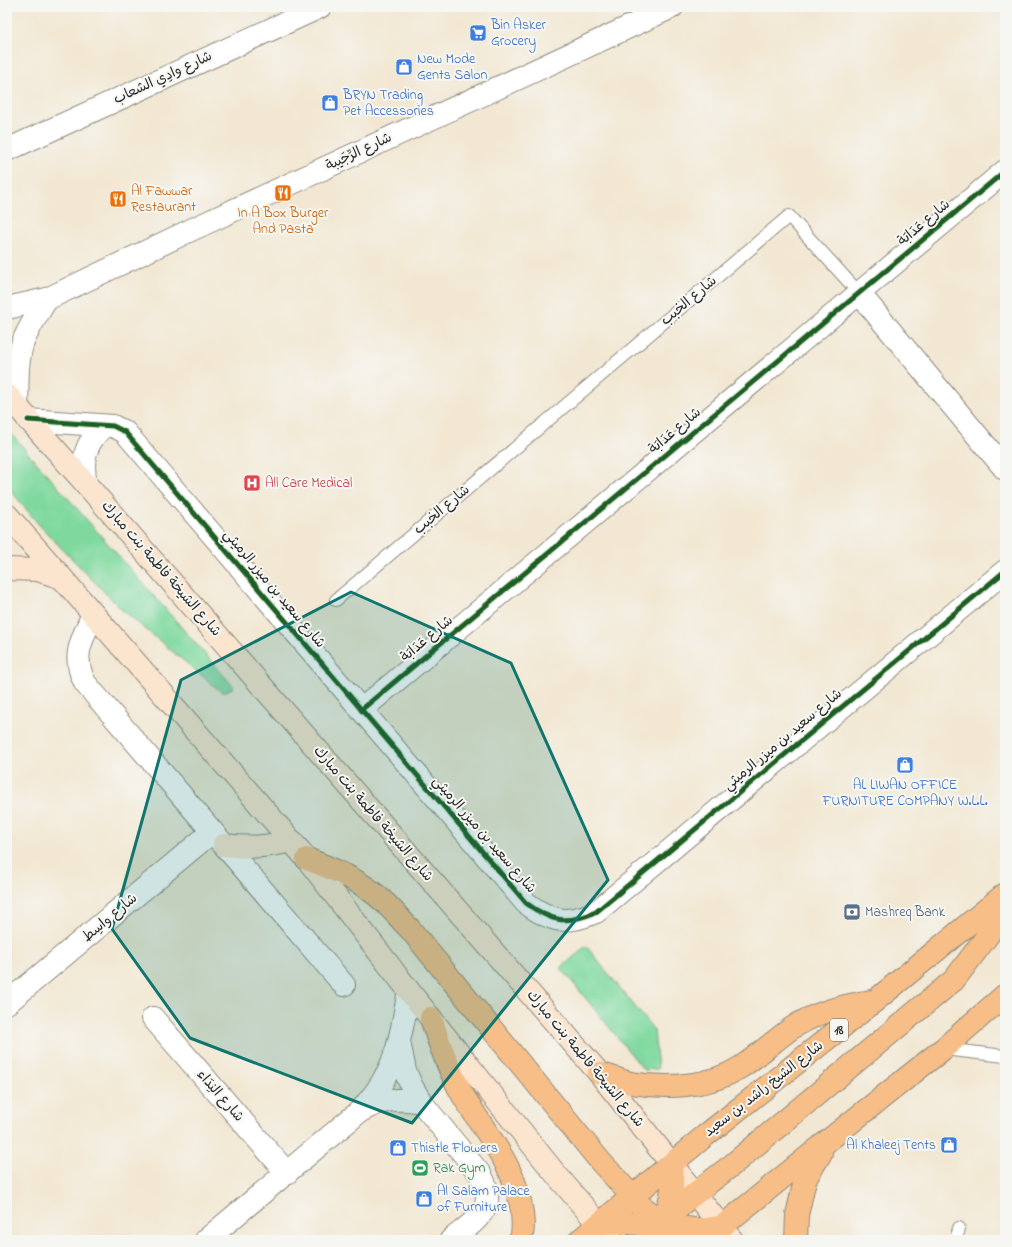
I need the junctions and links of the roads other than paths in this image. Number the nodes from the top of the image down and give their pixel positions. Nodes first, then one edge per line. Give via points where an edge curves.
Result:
1 (320, 7) edge
2 (672, 7) edge
3 (7, 150) edge
4 (1005, 171) edge
5 (858, 293) junction
6 (47, 299) junction
7 (9, 305) edge
8 (17, 407) edge
9 (104, 426) junction
10 (1005, 469) edge
11 (86, 484) junction
12 (7, 515) edge
13 (7, 569) edge
14 (1005, 571) edge
15 (63, 578) junction
16 (336, 600) dead end
17 (93, 614) junction
18 (361, 710) junction
19 (218, 839) junction
20 (292, 841) junction
21 (307, 859) junction
22 (1005, 894) edge
23 (1005, 905) edge
24 (344, 985) dead end
25 (409, 991) junction
26 (1005, 995) edge
27 (876, 1000) junction
28 (7, 1003) edge
29 (153, 1018) dead end
30 (431, 1018) junction
31 (399, 1041) junction
32 (943, 1049) junction
33 (1005, 1056) edge
34 (599, 1073) junction
35 (421, 1102) junction
36 (359, 1112) junction
37 (830, 1139) junction
38 (671, 1164) junction
39 (286, 1173) junction
40 (694, 1193) junction
41 (631, 1197) junction
42 (606, 1232) edge
43 (662, 1232) edge
44 (720, 1236) edge
45 (206, 1240) edge
46 (451, 1240) edge
47 (520, 1240) edge
48 (580, 1240) edge
49 (796, 1240) edge

1 - 3 street, شارع وادِي الشعاب
2 - 6 street, شارع الرِّجَيبة
4 - 5 street, شارع عَدَابَة
5 - 10 street, شارع الخبب
5 - 16 lane, شارع الخبب via 789,216
5 - 18 street, شارع عَدَابَة
6 - 7 street, شارع الرِّجَيبة
6 - 8 street via 34,318 23,342 19,359
8 - 9 street, شارع سعيد بن ميزر الرميثي
8 - 11 main road, شارع الشيخة فاطمة بنت مبارك
9 - 11 street via 94,435 84,458
9 - 18 street, شارع سعيد بن ميزر الرميثي via 113,426 130,438
11 - 34 main road, شارع الشيخة فاطمة بنت مبارك
12 - 15 main road
13 - 15 main road via 38,570
14 - 18 street, شارع سعيد بن ميزر الرميثي via 596,912 584,917 554,919 540,914 526,903
15 - 17 main road
17 - 19 street via 77,655 85,683
17 - 20 main road
19 - 20 main road via 246,848
19 - 24 street
19 - 28 street, شارع واسِط
20 - 21 main road
21 - 25 main road
21 - 41 main road via 355,880 383,900 409,928
22 - 27 main road, شارع الشيخ راشد بن سعيد / 18
23 - 40 main road via 988,935 954,980 732,1165
25 - 30 main road
25 - 31 street
26 - 32 main road
27 - 34 main road via 840,1007 813,1017 793,1027 740,1067 705,1081 658,1086 630,1082
27 - 38 main road, شارع الشيخ راشد بن سعيد / 18
29 - 39 street, شارع النِدَاء
30 - 42 main road via 554,1172
30 - 47 main road via 439,1043 461,1091 512,1175 521,1200 523,1225
31 - 35 street via 405,1070
31 - 36 street via 379,1089
32 - 33 lane
32 - 37 main road
34 - 38 main road, شارع الشيخة فاطمة بنت مبارك
35 - 36 street via 408,1099 383,1101
35 - 46 street via 486,1184 488,1195 482,1214
36 - 39 street
37 - 44 main road
37 - 49 main road via 805,1180 796,1215
38 - 40 main road, شارع الشيخة فاطمة بنت مبارك
38 - 41 main road, شارع الشيخ راشد بن سعيد / 18
38 - 43 main road via 672,1192
39 - 45 street
40 - 43 main road via 684,1202
40 - 44 main road, شارع الشيخة فاطمة بنت مبارك
41 - 42 main road, شارع الشيخ راشد بن سعيد / 18
41 - 43 main road via 651,1214
42 - 43 main road via 614,1222 628,1222 644,1224
42 - 48 main road, شارع الشيخ راشد بن سعيد / 18
43 - 44 main road via 707,1229

